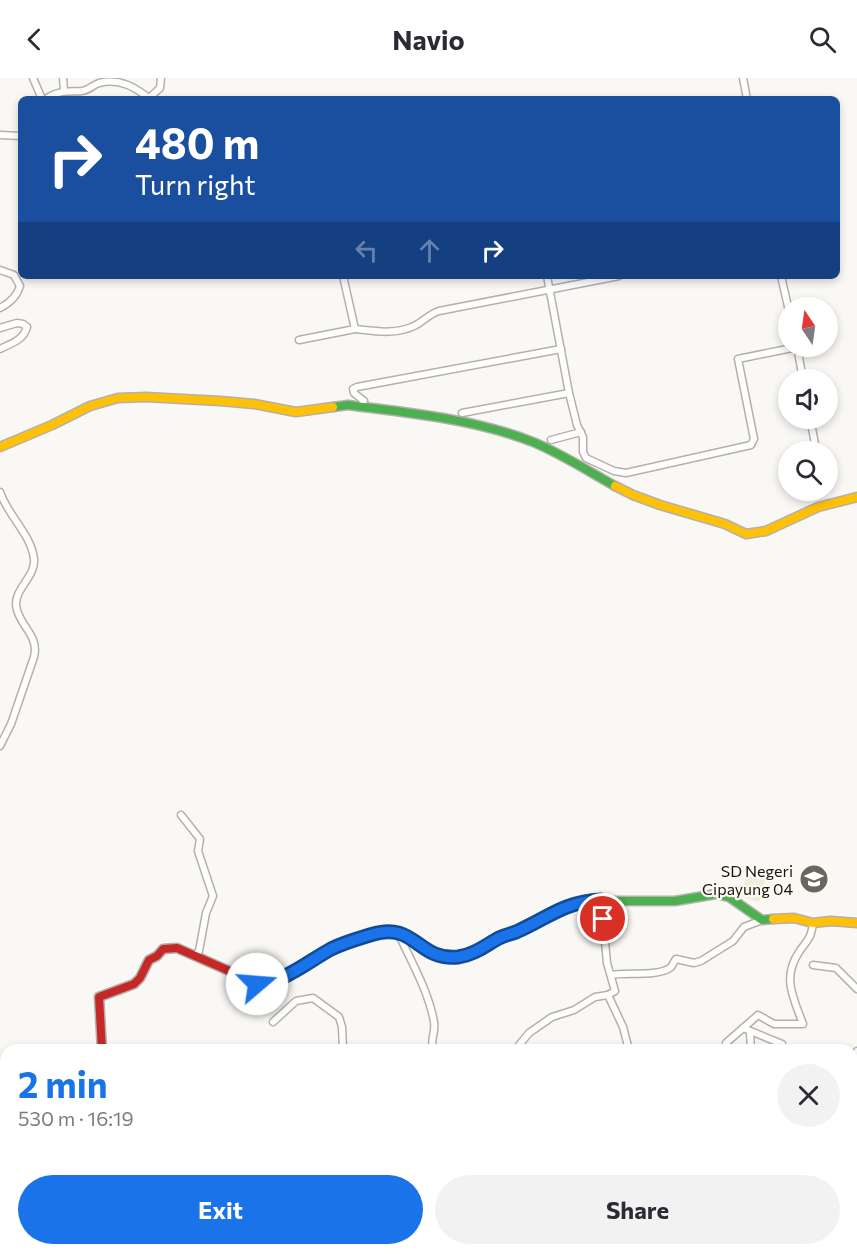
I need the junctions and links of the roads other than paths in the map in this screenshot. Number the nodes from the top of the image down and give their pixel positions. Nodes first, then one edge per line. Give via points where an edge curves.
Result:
1 (33, 78) edge
2 (63, 78) edge
3 (162, 78) edge
4 (743, 78) edge
5 (64, 91) junction
6 (42, 96) edge
7 (52, 96) edge
8 (146, 96) edge
9 (151, 96) edge
10 (746, 96) edge
11 (0, 135) edge
12 (18, 136) edge
13 (0, 270) edge
14 (344, 279) edge
15 (547, 279) edge
16 (604, 279) edge
17 (782, 279) edge
18 (549, 290) junction
19 (786, 297) edge
20 (0, 308) edge
21 (0, 328) edge
22 (355, 329) junction
23 (299, 340) dead end
24 (0, 349) edge
25 (561, 349) junction
26 (778, 351) edge
27 (569, 393) junction
28 (361, 406) junction
29 (462, 413) dead end
30 (581, 432) junction
31 (551, 440) dead end
32 (0, 447) edge
33 (583, 452) junction
34 (571, 461) junction
35 (0, 492) edge
36 (857, 497) edge
37 (0, 746) edge
38 (181, 815) dead end
39 (601, 900) junction
40 (762, 920) junction
41 (813, 922) junction
42 (857, 923) edge
43 (394, 931) junction
44 (195, 955) junction
45 (813, 965) dead end
46 (611, 975) junction
47 (857, 989) edge
48 (608, 995) junction
49 (273, 1022) dead end
50 (743, 1028) junction
51 (750, 1032) junction
52 (726, 1043) dead end
53 (102, 1044) edge
54 (343, 1044) edge
55 (432, 1044) edge
56 (519, 1044) edge
57 (627, 1044) edge
58 (751, 1044) edge
59 (782, 1044) dead end

1 - 6 street
2 - 5 street
3 - 9 street
4 - 10 street
5 - 7 street
5 - 8 street via 120,81
11 - 12 street
13 - 20 street via 14,275 20,286 18,293
14 - 22 street
15 - 18 street
16 - 18 street
17 - 19 street
18 - 22 street via 439,311 401,330
18 - 25 street
21 - 24 street via 17,323 27,327 18,340
22 - 23 street
25 - 27 street
25 - 28 street via 357,387 353,392 364,400
26 - 33 street via 738,359 754,439 752,446 622,473 586,458
27 - 29 street
27 - 30 street
28 - 32 street via 296,412 220,400 118,398 90,406
28 - 34 street via 466,422 535,443
30 - 31 street
30 - 33 street
33 - 34 street
34 - 36 street via 633,495 746,534 766,531 818,507
35 - 37 street via 28,541 34,560 16,601 18,614 33,636 35,648 14,716
38 - 44 street via 200,839 198,851 213,896
39 - 40 street via 675,901 716,894 729,897
39 - 43 street via 564,907 461,956 436,955 406,934
39 - 46 street
40 - 41 street via 794,918
40 - 46 street via 744,927 735,939 701,962 676,959 670,967 645,975
41 - 42 street
41 - 50 street via 811,937 793,962 789,976 803,1024 774,1024 758,1015
43 - 44 street via 334,948 260,984
43 - 55 street via 423,987 434,1023
44 - 53 street via 177,948 163,949 149,960 134,984 100,995
45 - 47 street via 836,968
46 - 48 street via 615,991
48 - 56 street via 552,1017
48 - 57 street
49 - 54 street via 296,1001 313,998 339,1017
50 - 51 street
50 - 52 street
51 - 58 street
51 - 59 street

